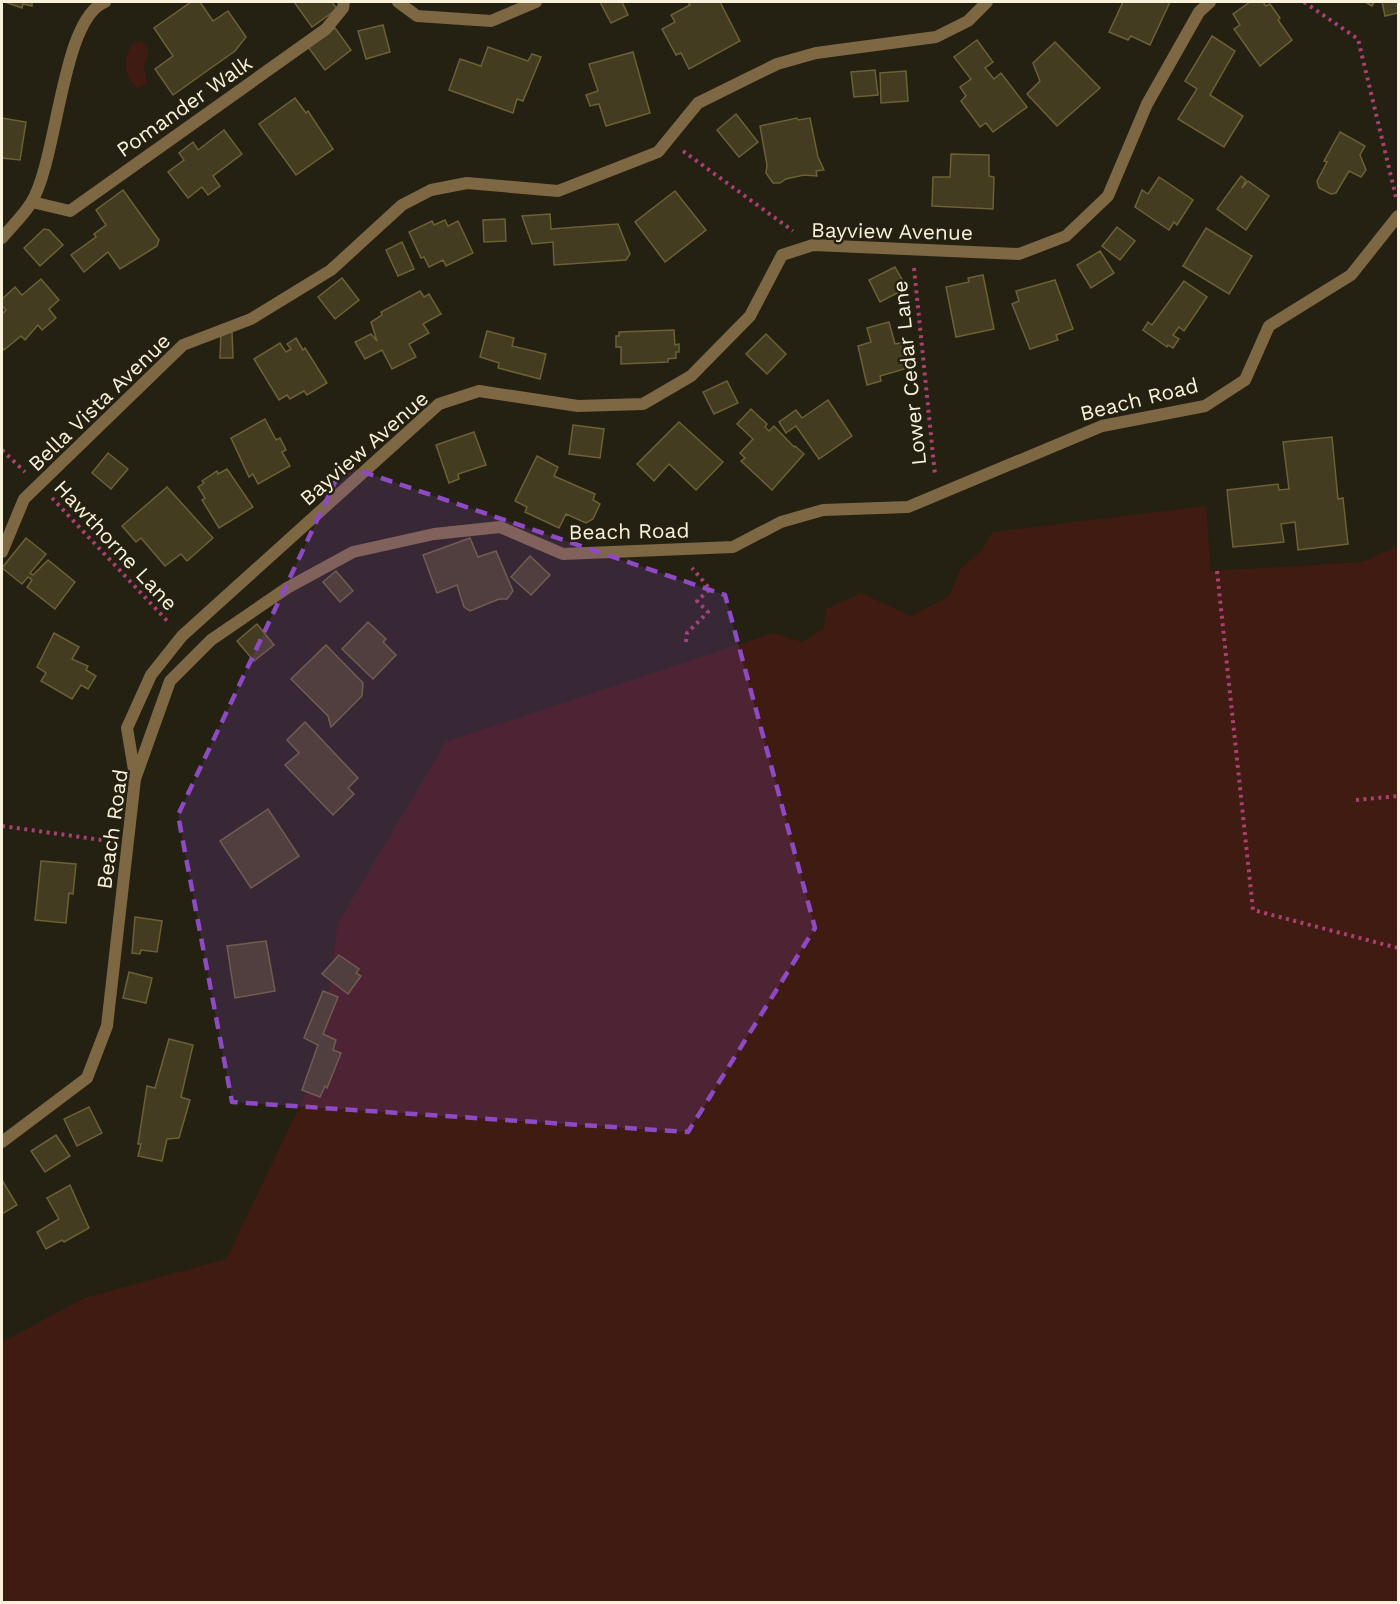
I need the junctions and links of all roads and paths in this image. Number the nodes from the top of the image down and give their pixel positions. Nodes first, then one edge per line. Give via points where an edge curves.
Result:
1 (105, 2) edge
2 (344, 2) edge
3 (398, 2) edge
4 (536, 2) edge
5 (987, 2) edge
6 (1210, 2) edge
7 (1304, 2) edge
8 (668, 140) junction
9 (32, 202) junction
10 (1398, 207) edge
11 (1398, 216) edge
12 (2, 238) edge
13 (813, 245) junction
14 (912, 249) junction
15 (2, 450) edge
16 (40, 485) junction
17 (937, 494) junction
18 (2, 552) edge
19 (691, 566) dead end
20 (1217, 571) dead end
21 (182, 636) junction
22 (686, 642) dead end
23 (135, 779) junction
24 (1398, 796) edge
25 (1356, 800) dead end
26 (2, 826) edge
27 (128, 843) junction
28 (1398, 948) edge
29 (2, 1142) edge

1 - 9 street via 86,16 76,38 54,136
2 - 9 street, Pomander Walk via 326,29 70,211
3 - 4 street via 417,16 491,21
5 - 8 street, Bella Vista Avenue via 968,21 936,37 816,53 777,64 698,104
6 - 14 street, Bayview Avenue via 1199,12 1147,104 1108,196 1066,236 1019,254
7 - 10 path via 1358,39
8 - 13 path
8 - 16 street, Bella Vista Avenue via 658,152 558,191 467,183 431,190 402,205 331,270 251,319 183,345
9 - 12 street
11 - 17 street, Beach Road via 1351,275 1269,326 1245,380 1205,406 1102,426
13 - 14 street, Bayview Avenue
13 - 21 street, Bayview Avenue via 782,255 750,316 691,376 643,404 578,406 479,391 439,404
14 - 17 path, Lower Cedar Lane
15 - 16 path, Hawthorne Lane
16 - 18 street, Bella Vista Avenue via 24,500
16 - 21 path, Hawthorne Lane
17 - 23 street, Beach Road via 908,507 823,510 781,522 733,547 563,554 500,527 434,534 353,552 287,588 211,640 170,681
19 - 22 path via 710,589 697,601 708,612 687,633
20 - 28 path via 1253,910
21 - 23 street, Bayview Avenue via 151,675 127,728
23 - 27 street, Beach Road
24 - 25 path
26 - 27 path
27 - 29 street, Beach Road via 107,1026 87,1078

